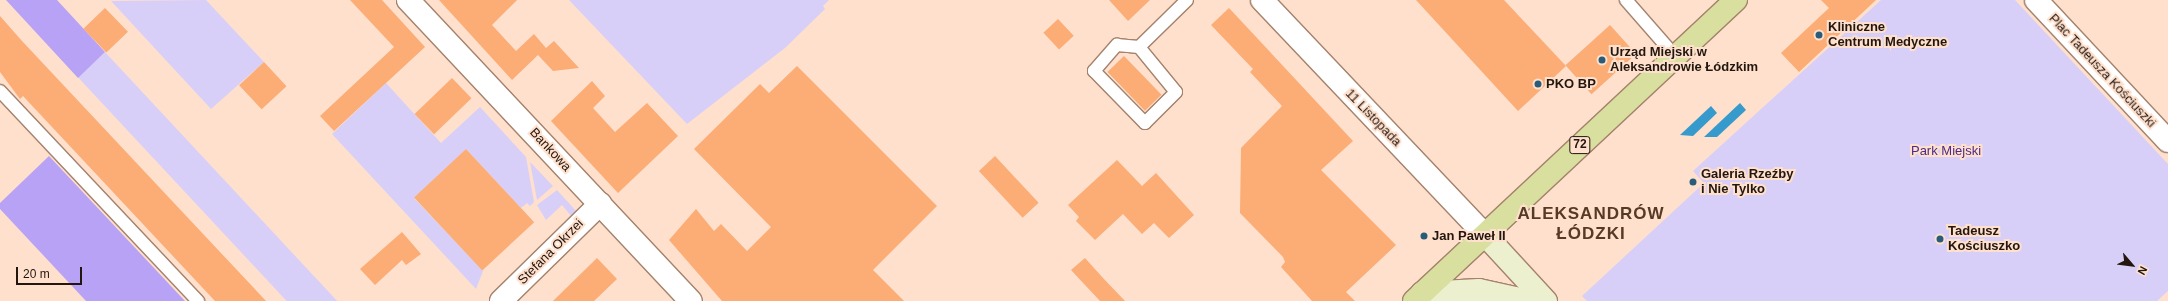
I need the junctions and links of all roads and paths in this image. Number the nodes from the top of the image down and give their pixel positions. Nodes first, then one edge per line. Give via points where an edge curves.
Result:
1 (408, 0) edge
2 (1187, 0) edge
3 (1262, 0) edge
4 (1626, 0) edge
5 (1736, 0) edge
6 (2036, 0) edge
7 (1139, 47) junction
8 (1675, 56) junction
9 (0, 92) edge
10 (2168, 141) edge
11 (600, 204) junction
12 (1485, 235) junction
13 (1418, 297) edge
14 (198, 301) edge
15 (501, 301) edge
16 (691, 301) edge
17 (1529, 301) edge
18 (1546, 301) edge

1 - 11 street, Bankowa
2 - 7 lane
3 - 12 street, 11 Listopada
4 - 8 lane
5 - 8 main road, 72
6 - 10 street, Plac Tadeusza Kościuszki
7 - 7 lane via 1176,92 1145,123 1094,71 1117,45
8 - 12 main road, 72
9 - 14 lane
11 - 15 street, Stefana Okrzei
11 - 16 street, Bankowa
12 - 13 main road, 72
12 - 18 main road
13 - 17 main road via 1479,290

